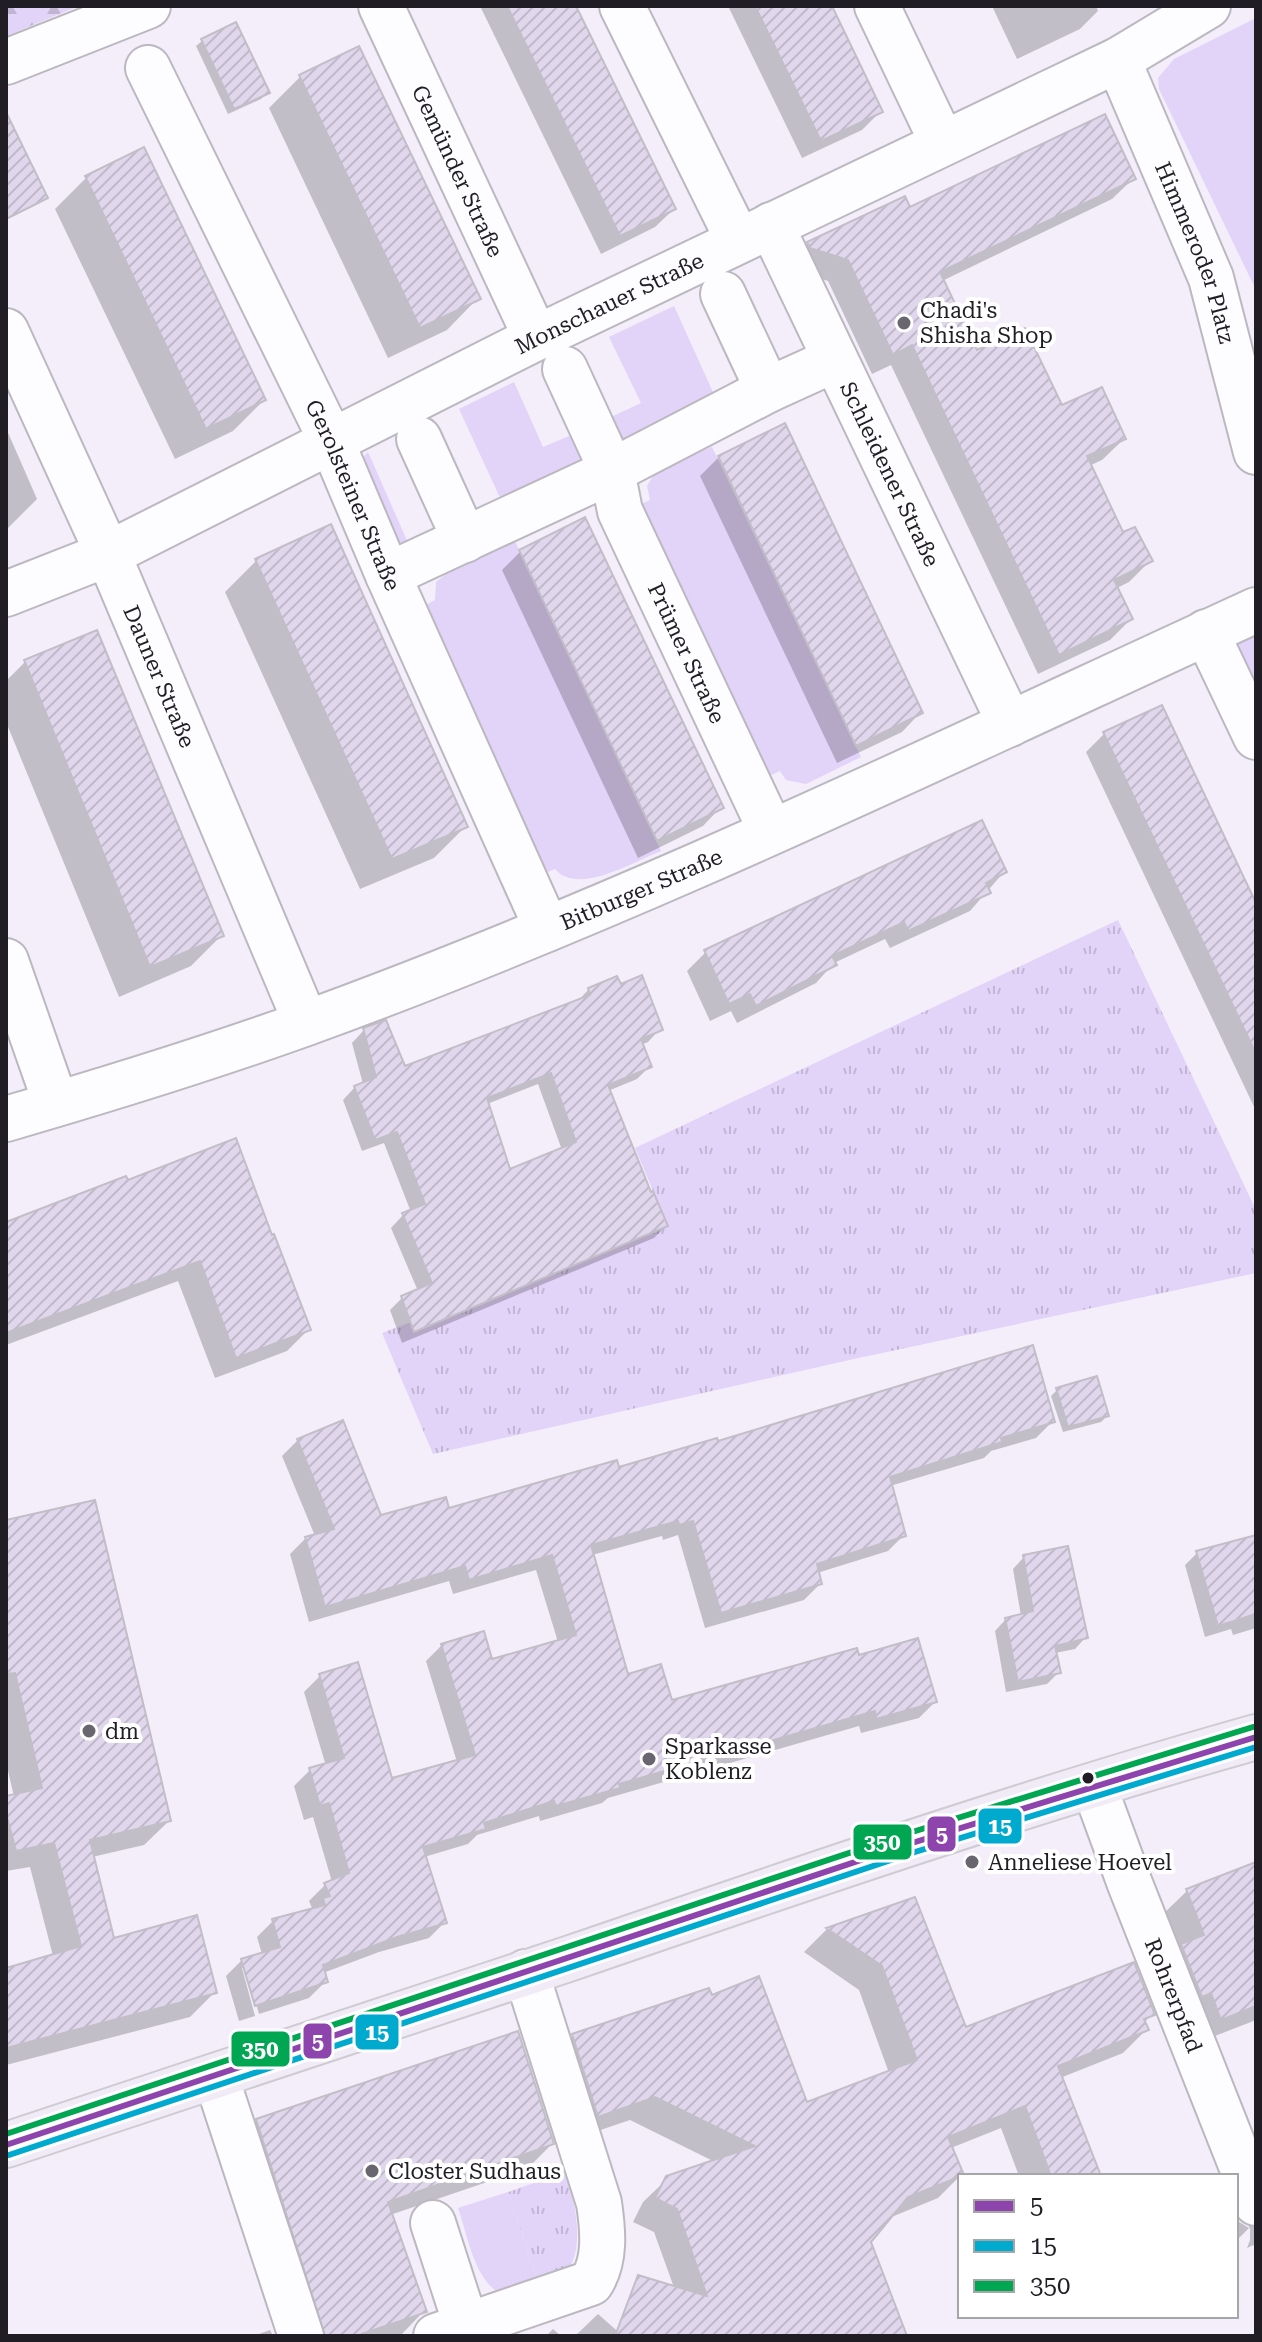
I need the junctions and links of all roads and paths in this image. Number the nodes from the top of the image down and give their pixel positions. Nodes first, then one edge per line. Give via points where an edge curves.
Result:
1 (148, 6) edge
2 (381, 6) edge
3 (622, 6) edge
4 (877, 6) edge
5 (1208, 6) edge
6 (1148, 21) edge
7 (1118, 60) junction
8 (6, 62) edge
9 (148, 68) dead end
10 (942, 142) junction
11 (754, 232) junction
12 (736, 320) dead end
13 (6, 331) edge
14 (536, 338) junction
15 (834, 360) junction
16 (575, 389) dead end
17 (768, 390) junction
18 (331, 440) junction
19 (1256, 452) edge
20 (431, 468) dead end
21 (612, 471) junction
22 (465, 540) junction
23 (108, 554) junction
24 (388, 575) junction
25 (6, 594) edge
26 (1256, 610) edge
27 (1206, 632) junction
28 (1010, 724) junction
29 (1256, 737) edge
30 (771, 831) junction
31 (547, 929) junction
32 (6, 961) edge
33 (306, 1023) junction
34 (56, 1104) junction
35 (6, 1119) edge
36 (1256, 1737) edge
37 (1094, 1786) junction
38 (526, 1972) junction
39 (216, 2077) junction
40 (6, 2145) edge
41 (1256, 2203) edge
42 (433, 2223) dead end
43 (451, 2330) edge
44 (301, 2336) edge

1 - 8 street
2 - 14 street, Gemünder Straße
3 - 11 street, Schleidener Straße
4 - 10 street
5 - 6 street, Monschauer Straße
6 - 7 street, Monschauer Straße
7 - 10 street, Monschauer Straße
7 - 19 street, Himmeroder Platz via 1211,278
9 - 18 street, Gerolsteiner Straße
10 - 11 street, Monschauer Straße
11 - 14 street, Monschauer Straße
11 - 15 street, Schleidener Straße
12 - 17 street
13 - 23 street, Dauner Straße
14 - 18 street, Monschauer Straße
15 - 17 street
15 - 28 street, Schleidener Straße
16 - 21 street, Prümer Straße
17 - 21 street
18 - 23 street, Monschauer Straße
18 - 24 street, Gerolsteiner Straße
20 - 22 street
21 - 22 street
21 - 30 street, Prümer Straße via 620,511
22 - 24 street
23 - 25 street, Monschauer Straße
23 - 33 street, Dauner Straße
24 - 31 street, Gerolsteiner Straße
26 - 27 street, Bitburger Straße
27 - 28 street, Bitburger Straße
27 - 29 street
28 - 30 street, Bitburger Straße
30 - 31 street, Bitburger Straße
31 - 33 street, Bitburger Straße
32 - 34 street
33 - 34 street, Bitburger Straße
34 - 35 street, Bitburger Straße
36 - 37 main road
37 - 38 main road
37 - 41 street, Rohrerpfad
38 - 39 main road
38 - 43 street via 593,2178 603,2228 598,2273 591,2283
39 - 40 main road
39 - 44 street
42 - 43 street

